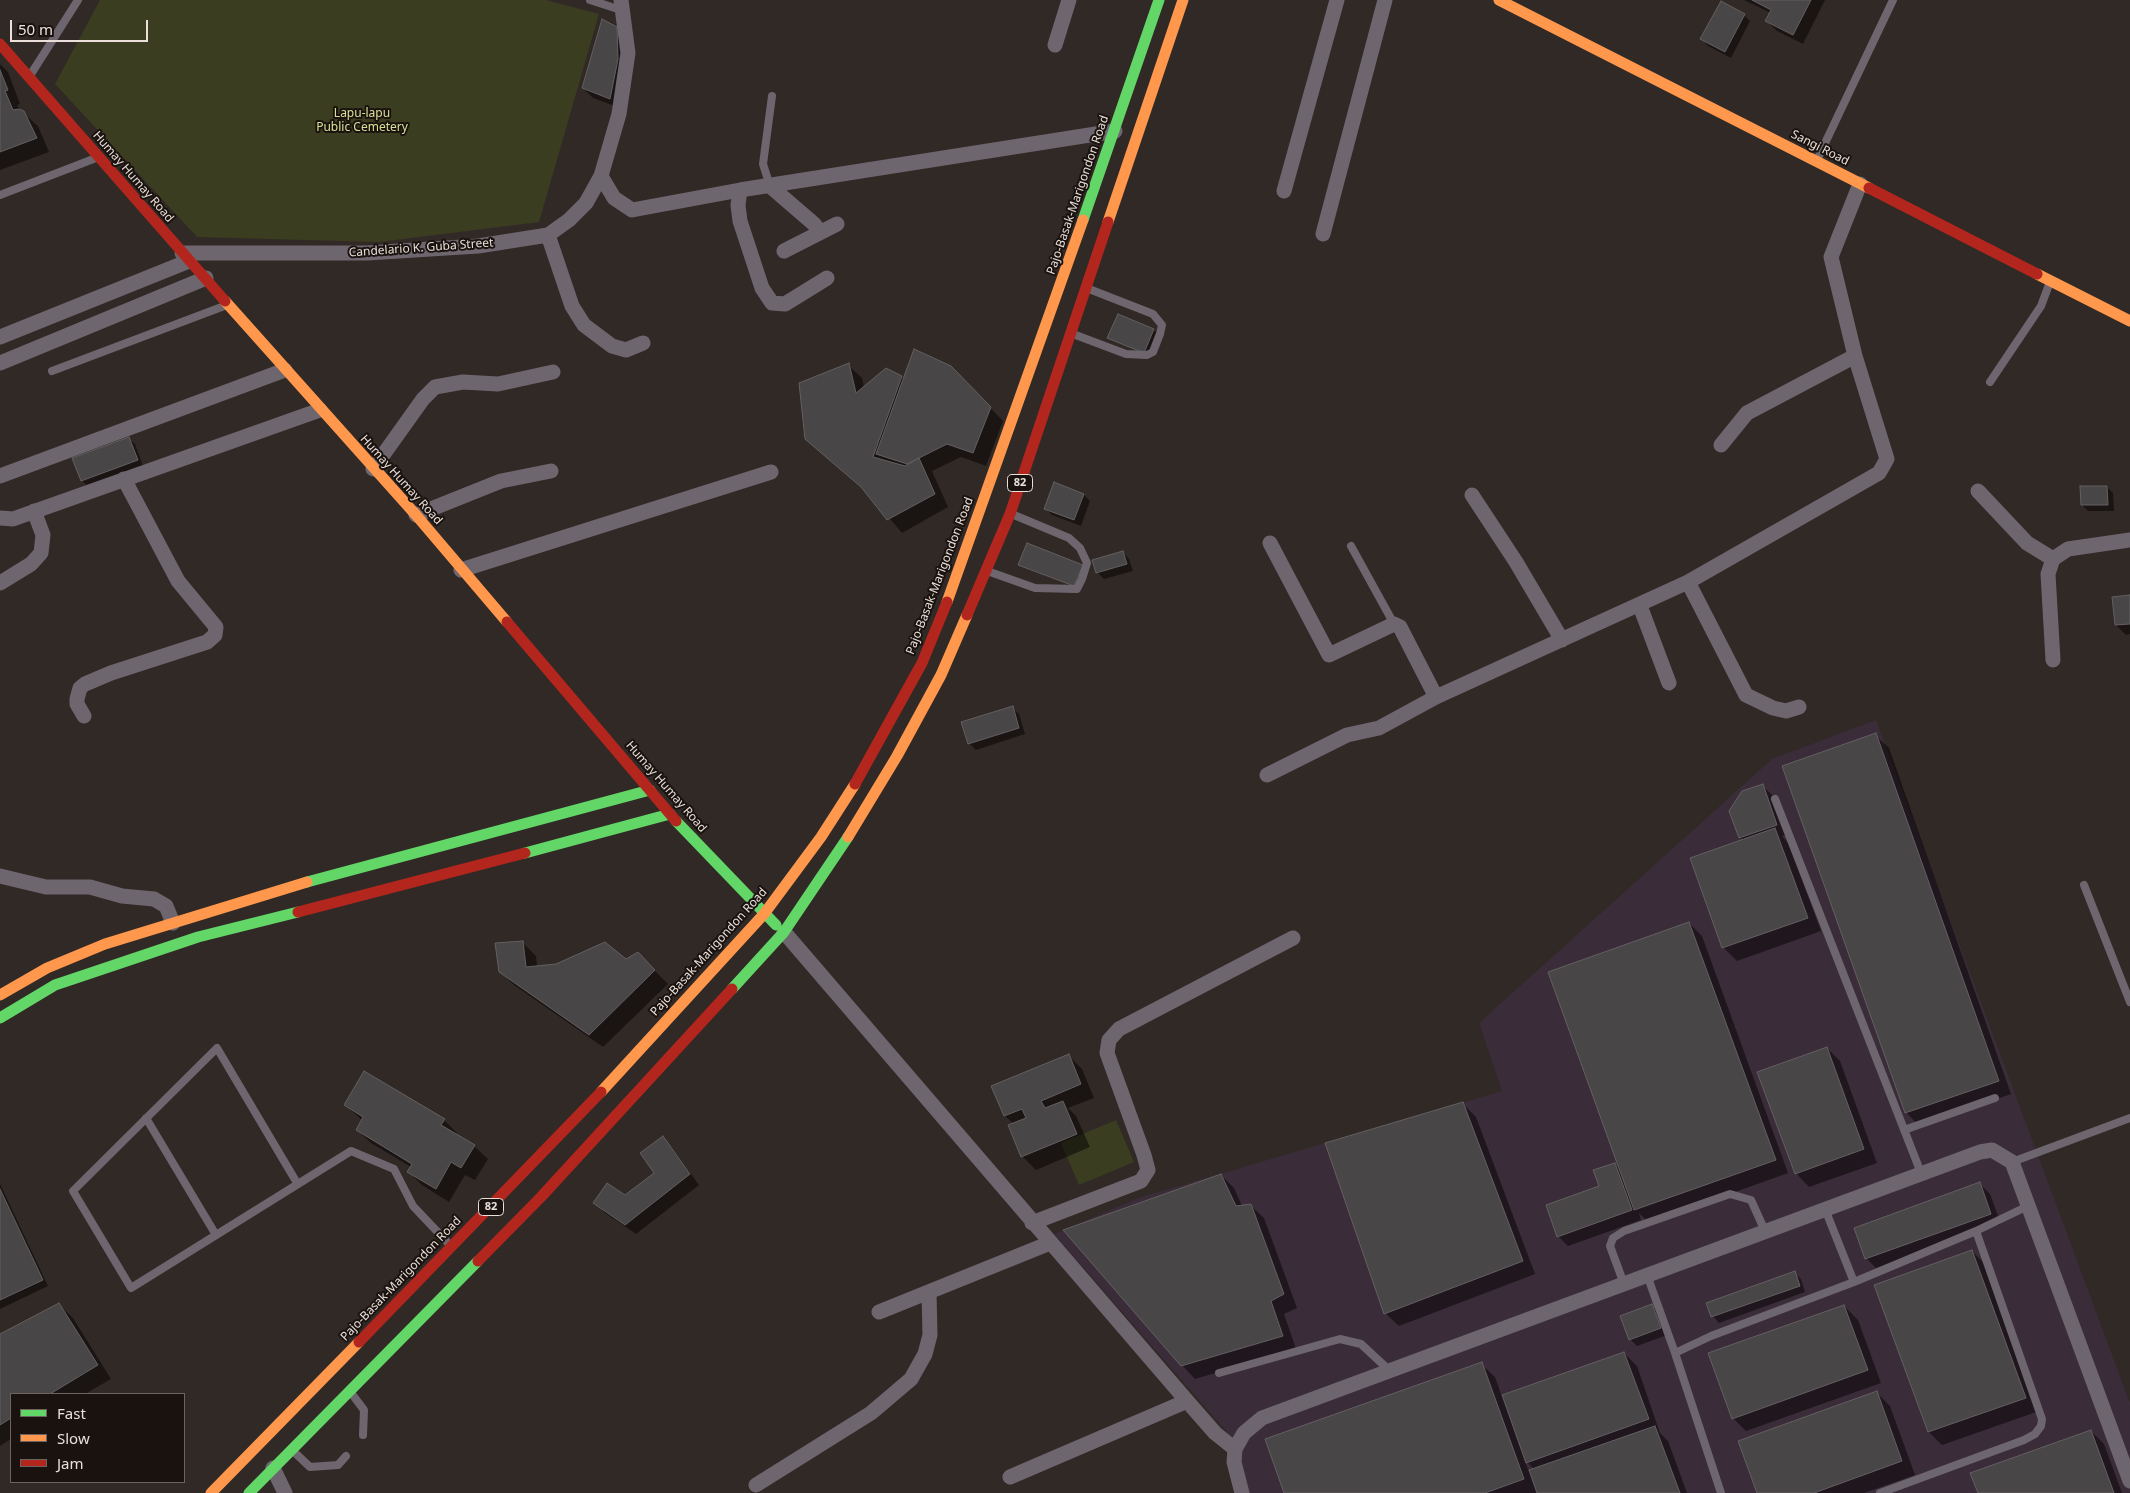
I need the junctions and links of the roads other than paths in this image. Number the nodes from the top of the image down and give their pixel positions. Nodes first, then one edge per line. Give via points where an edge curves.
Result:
1 (78, 0) edge
2 (590, 0) edge
3 (1069, 0) edge
4 (1159, 0) edge
5 (1184, 0) edge
6 (1336, 0) edge
7 (1385, 0) edge
8 (1498, 0) edge
9 (1893, 0) edge
10 (1520, 5) edge
11 (622, 6) edge
12 (0, 44) edge
13 (1055, 45) dead end
14 (29, 77) junction
15 (772, 96) dead end
16 (1115, 131) junction
17 (98, 158) junction
18 (1816, 161) junction
19 (601, 176) junction
20 (1860, 184) junction
21 (770, 186) junction
22 (740, 190) junction
23 (1284, 191) dead end
24 (0, 195) edge
25 (837, 224) dead end
26 (820, 232) junction
27 (1322, 234) dead end
28 (548, 235) junction
29 (784, 251) dead end
30 (185, 257) junction
31 (206, 278) junction
32 (827, 278) dead end
33 (2051, 281) junction
34 (1086, 288) junction
35 (229, 305) junction
36 (2130, 321) edge
37 (1071, 334) junction
38 (0, 338) edge
39 (644, 343) dead end
40 (1856, 356) junction
41 (0, 363) edge
42 (285, 370) junction
43 (52, 371) dead end
44 (553, 372) dead end
45 (1990, 382) dead end
46 (320, 410) junction
47 (1721, 445) dead end
48 (373, 469) junction
49 (551, 470) dead end
50 (771, 472) dead end
51 (0, 476) edge
52 (124, 479) junction
53 (1978, 491) dead end
54 (1472, 495) dead end
55 (34, 511) junction
56 (1010, 514) junction
57 (416, 516) junction
58 (0, 518) edge
59 (2130, 540) edge
60 (1270, 543) dead end
61 (1351, 546) dead end
62 (2053, 560) junction
63 (461, 570) junction
64 (986, 570) junction
65 (1688, 582) junction
66 (0, 583) edge
67 (1640, 606) junction
68 (1394, 624) junction
69 (1562, 640) junction
70 (2053, 660) dead end
71 (1669, 683) dead end
72 (1436, 697) junction
73 (1799, 707) dead end
74 (84, 716) dead end
75 (1267, 775) dead end
76 (650, 790) junction
77 (1775, 799) dead end
78 (670, 814) junction
79 (406, 871) junction
80 (0, 876) edge
81 (2084, 885) dead end
82 (764, 914) junction
83 (173, 923) junction
84 (784, 932) junction
85 (1293, 938) dead end
86 (0, 995) edge
87 (2130, 1002) edge
88 (0, 1018) edge
89 (1995, 1098) dead end
90 (146, 1118) junction
91 (2130, 1118) edge
92 (1904, 1130) junction
93 (2012, 1162) junction
94 (1921, 1173) junction
95 (297, 1183) junction
96 (2028, 1206) junction
97 (1825, 1209) junction
98 (1032, 1223) junction
99 (1765, 1231) junction
100 (1976, 1231) junction
101 (216, 1235) junction
102 (1050, 1243) junction
103 (452, 1247) junction
104 (1647, 1275) junction
105 (1854, 1282) junction
106 (1624, 1284) junction
107 (930, 1292) junction
108 (879, 1312) dead end
109 (1675, 1352) junction
110 (1390, 1371) junction
111 (1219, 1373) dead end
112 (349, 1391) junction
113 (1187, 1401) junction
114 (297, 1423) junction
115 (363, 1435) dead end
116 (291, 1449) junction
117 (1235, 1449) junction
118 (346, 1456) dead end
119 (273, 1468) junction
120 (1010, 1477) dead end
121 (2130, 1481) edge
122 (756, 1484) dead end
123 (210, 1493) edge
124 (249, 1493) edge
125 (285, 1493) edge
126 (1242, 1493) edge
127 (1721, 1493) edge
128 (1880, 1493) edge

1 - 14 lane
2 - 11 lane
3 - 13 street
4 - 16 main road, Pajo-Basak-Marigondon Road / 82
5 - 34 main road, Pajo-Basak-Marigondon Road / 82
6 - 23 street
7 - 27 street
8 - 10 main road, Sangi Road
9 - 18 lane
10 - 18 main road, Sangi Road
11 - 19 street, Candelario K. Guba Street via 628,53 619,114
12 - 14 main road, Humay Humay Road
14 - 17 main road, Humay Humay Road
15 - 21 lane via 763,164
16 - 21 street
16 - 82 main road, Pajo-Basak-Marigondon Road / 82 via 966,552 922,663 851,790
17 - 24 lane
17 - 30 main road, Humay Humay Road
18 - 20 main road, Sangi Road
19 - 22 street via 614,198 632,210
19 - 28 street, Candelario K. Guba Street via 586,202
20 - 33 main road, Sangi Road
20 - 40 street via 1831,257
21 - 22 street
21 - 26 street
22 - 32 street via 740,221 762,288 772,303 785,304
25 - 26 street
26 - 29 street
28 - 30 street, Candelario K. Guba Street via 478,246 367,253
28 - 39 street via 572,306 584,325 612,346 626,350
30 - 31 main road, Humay Humay Road
30 - 38 street
31 - 35 main road, Humay Humay Road
31 - 41 street
33 - 36 main road, Sangi Road
33 - 45 lane via 2041,306
34 - 37 main road, Pajo-Basak-Marigondon Road / 82
34 - 37 lane via 1153,314 1162,325 1160,334 1153,352 1147,355 1126,354
35 - 42 main road, Humay Humay Road
35 - 43 lane
37 - 56 main road, Pajo-Basak-Marigondon Road / 82
40 - 47 street via 1747,413
40 - 65 street via 1887,459 1879,473
42 - 46 main road, Humay Humay Road
42 - 51 street
44 - 48 street via 498,384 463,382 435,388 422,399
46 - 48 main road, Humay Humay Road
46 - 52 street
48 - 57 main road, Humay Humay Road
49 - 57 street via 501,481
50 - 63 street
52 - 55 street
52 - 74 street via 178,581 216,627 215,635 207,642 85,684 76,699
53 - 62 street via 2027,543
54 - 69 street
55 - 58 street via 13,519
55 - 66 street via 43,535 41,553 31,564
56 - 64 main road, Pajo-Basak-Marigondon Road / 82
56 - 64 lane via 1069,538 1080,548 1087,563 1082,579 1076,589 1035,588
57 - 63 main road, Humay Humay Road
59 - 62 street via 2068,549
60 - 68 street via 1329,656
61 - 68 lane
62 - 70 street via 2048,574
63 - 76 main road, Humay Humay Road
64 - 84 main road, Pajo-Basak-Marigondon Road / 82 via 941,675 897,756 824,877
65 - 67 street
65 - 73 street via 1746,695 1786,711
67 - 69 street
67 - 71 street
68 - 72 street via 1400,627
69 - 72 street
72 - 75 street via 1379,728 1347,735
76 - 78 main road, Humay Humay Road
76 - 79 main road
77 - 92 lane
78 - 79 main road
78 - 82 main road, Humay Humay Road
79 - 83 main road via 322,878
79 - 88 main road via 55,985
80 - 83 street via 46,887 90,887 122,896 154,898 166,906
81 - 87 lane
82 - 84 main road, Humay Humay Road
82 - 103 main road, Pajo-Basak-Marigondon Road / 82
83 - 86 main road via 63,961
84 - 98 street
84 - 112 main road, Pajo-Basak-Marigondon Road / 82 via 541,1197
85 - 98 street via 1119,1029 1109,1040 1107,1053 1148,1170 1141,1181
89 - 92 lane
90 - 95 lane via 217,1048
90 - 101 lane
90 - 101 lane via 72,1191 131,1288
91 - 93 lane
92 - 94 lane
93 - 94 street via 1992,1150
93 - 96 street
94 - 97 street
95 - 101 lane
95 - 103 lane via 351,1151 394,1169 413,1206
96 - 100 lane
96 - 121 street
97 - 99 street
97 - 105 lane
98 - 102 street
99 - 104 street
99 - 106 lane via 1751,1200 1730,1194 1624,1231 1613,1238 1610,1246
100 - 105 lane
100 - 128 lane via 2036,1399 2041,1426 2024,1440
102 - 107 street
102 - 113 street
103 - 114 main road, Pajo-Basak-Marigondon Road / 82
104 - 106 street
104 - 109 lane
105 - 109 lane
106 - 110 street
107 - 108 street
107 - 122 street via 930,1334 925,1354 911,1379 871,1413
109 - 127 lane
110 - 111 lane via 1361,1344 1340,1339
110 - 117 street via 1262,1418 1244,1433
112 - 114 main road, Pajo-Basak-Marigondon Road / 82
112 - 115 lane via 364,1410
113 - 117 street via 1215,1433
113 - 120 street
114 - 116 main road, Pajo-Basak-Marigondon Road / 82
114 - 123 main road, Pajo-Basak-Marigondon Road / 82
116 - 118 lane via 310,1467 338,1465
116 - 119 main road, Pajo-Basak-Marigondon Road / 82
117 - 126 street via 1234,1462
119 - 124 main road, Pajo-Basak-Marigondon Road / 82
119 - 125 street

